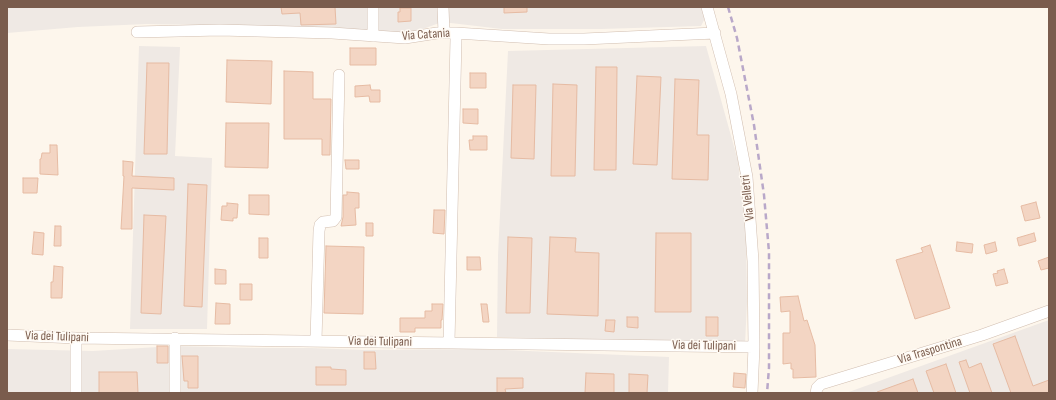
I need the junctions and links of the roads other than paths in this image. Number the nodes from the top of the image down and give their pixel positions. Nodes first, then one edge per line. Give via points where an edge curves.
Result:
1 (373, 7) edge
2 (443, 7) edge
3 (707, 7) edge
4 (137, 32) dead end
5 (444, 33) junction
6 (715, 33) junction
7 (374, 36) junction
8 (456, 39) dead end
9 (339, 75) dead end
10 (1049, 311) edge
11 (7, 335) edge
12 (76, 338) junction
13 (175, 338) junction
14 (316, 341) junction
15 (449, 342) junction
16 (754, 347) junction
17 (76, 393) edge
18 (175, 393) edge
19 (752, 393) edge
20 (816, 393) edge

1 - 7 street
2 - 5 street
3 - 6 street, Via Velletri
4 - 7 street, Via Catania via 220,30
5 - 6 street, Via Catania via 549,39
5 - 7 street, Via Catania via 409,37
6 - 16 street, Via Velletri via 747,177 753,261
8 - 15 street
9 - 14 street via 336,217 333,221 323,222 319,230
10 - 20 street, Via Traspontina via 982,335 821,384 816,388
11 - 12 street, Via dei Tulipani
12 - 13 street, Via dei Tulipani
12 - 17 street
13 - 14 street, Via dei Tulipani
13 - 18 street
14 - 15 street, Via dei Tulipani via 364,337
15 - 16 street, Via dei Tulipani
16 - 19 street, Via Velletri

